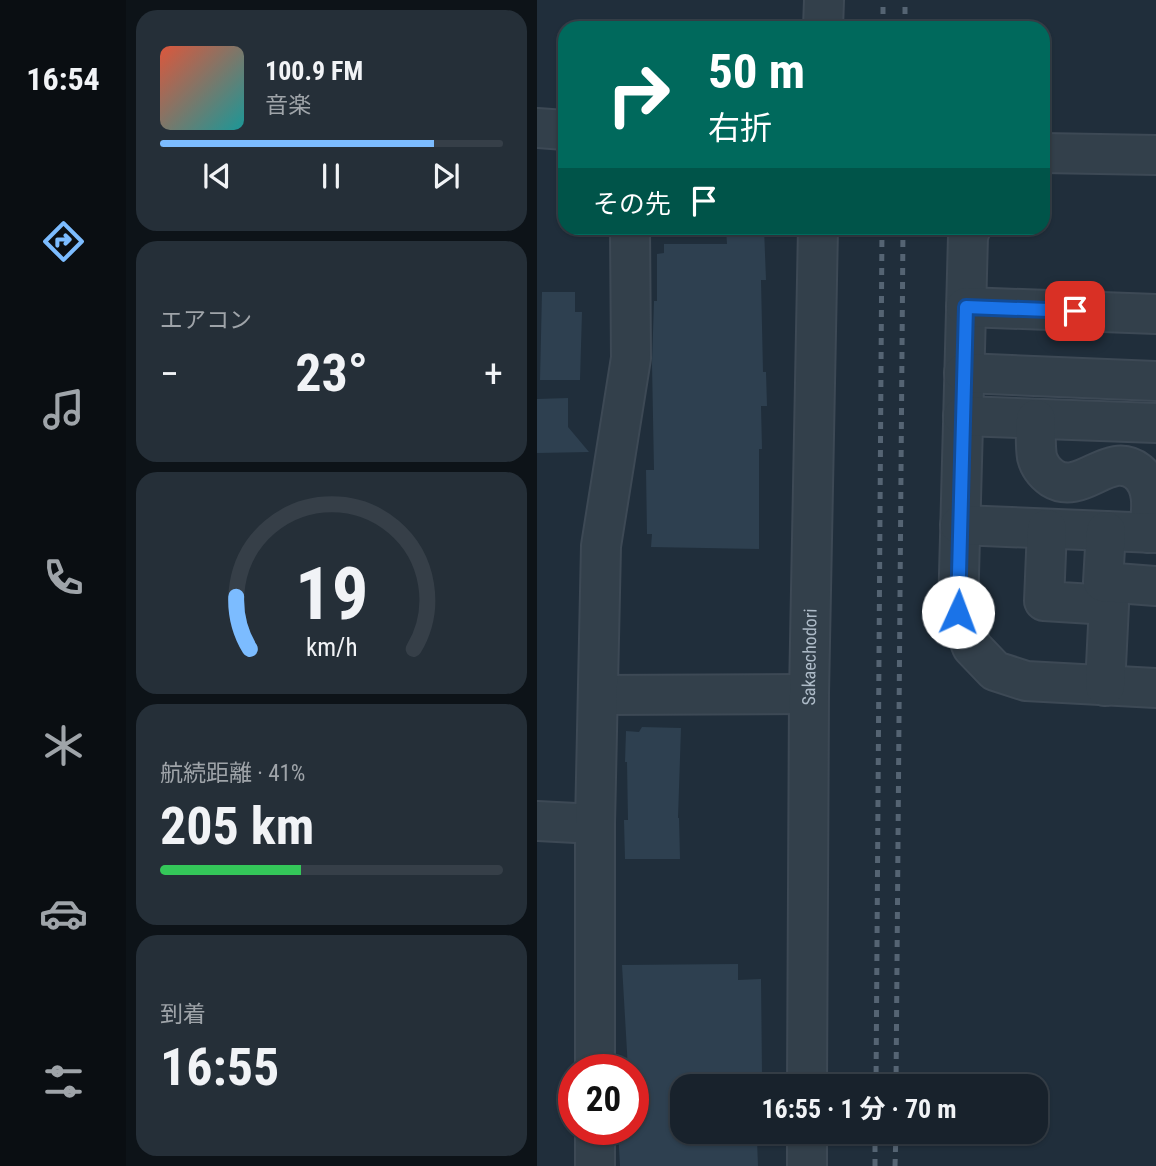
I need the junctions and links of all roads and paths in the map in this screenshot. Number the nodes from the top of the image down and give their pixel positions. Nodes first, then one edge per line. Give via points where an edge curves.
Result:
1 (824, 0) edge
2 (823, 21) edge
3 (537, 128) edge
4 (558, 130) edge
5 (1050, 153) edge
6 (1156, 155) edge
7 (630, 235) edge
8 (818, 235) edge
9 (968, 235) edge
10 (966, 307) junction
11 (1156, 314) edge
12 (965, 373) junction
13 (1156, 381) edge
14 (963, 416) junction
15 (1036, 419) junction
16 (1156, 424) edge
17 (960, 525) junction
18 (1047, 529) junction
19 (1106, 531) junction
20 (1153, 533) edge
21 (1156, 586) edge
22 (1105, 685) junction
23 (1156, 688) edge
24 (809, 694) junction
25 (598, 695) junction
26 (537, 821) edge
27 (595, 824) junction
28 (595, 1054) edge
29 (807, 1074) edge
30 (807, 1144) edge
31 (595, 1145) edge
32 (595, 1166) edge
33 (807, 1166) edge

1 - 2 street
3 - 4 street
5 - 6 street
7 - 25 street via 631,358 601,546
8 - 24 street, Sakaechodori
9 - 10 street
10 - 11 street
10 - 12 street
12 - 13 street
12 - 14 street
14 - 15 street
14 - 17 street
15 - 16 street
15 - 20 street via 1037,459 1046,474 1059,482 1075,483 1116,465 1131,467 1144,477 1151,493
17 - 18 street
17 - 22 street via 958,612 972,648 995,671 1026,681
18 - 19 street
18 - 22 street via 1044,601 1109,605
19 - 20 street
19 - 21 street via 1103,582
22 - 23 street
24 - 25 street
24 - 29 street, Sakaechodori
25 - 27 street
26 - 27 street
27 - 28 street
30 - 33 street
31 - 32 street

